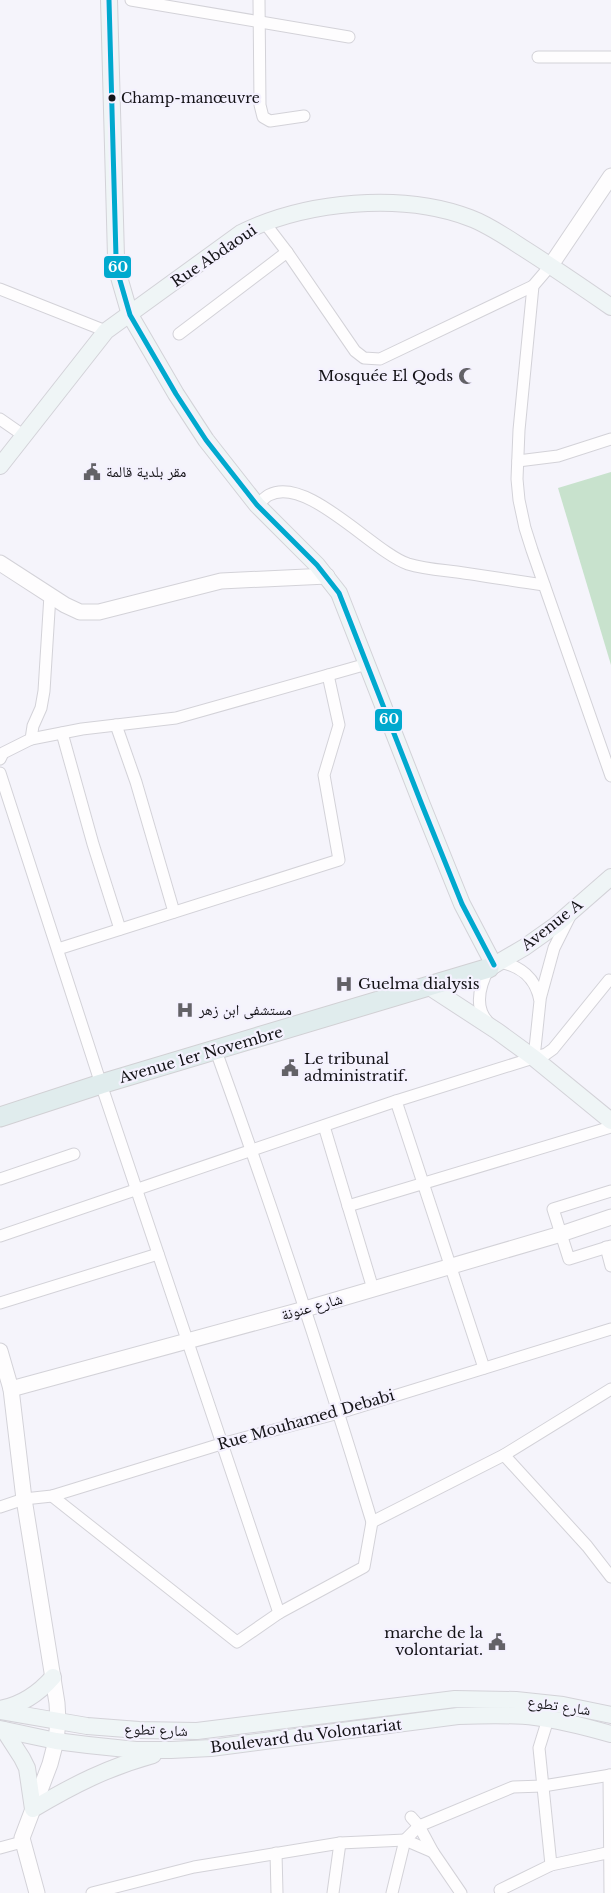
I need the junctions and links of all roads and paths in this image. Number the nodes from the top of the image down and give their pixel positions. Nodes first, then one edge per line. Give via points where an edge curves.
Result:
1 (109, 0) edge
2 (131, 0) edge
3 (259, 0) edge
4 (260, 22) junction
5 (349, 37) dead end
6 (611, 56) edge
7 (538, 57) dead end
8 (304, 116) dead end
9 (611, 176) edge
10 (264, 222) junction
11 (287, 252) junction
12 (551, 265) junction
13 (533, 286) junction
14 (0, 289) edge
15 (611, 307) edge
16 (130, 315) junction
17 (106, 331) junction
18 (179, 334) dead end
19 (0, 419) edge
20 (23, 435) junction
21 (611, 439) edge
22 (518, 461) junction
23 (0, 466) edge
24 (257, 505) junction
25 (0, 564) edge
26 (327, 576) junction
27 (544, 585) junction
28 (50, 595) junction
29 (367, 664) junction
30 (328, 676) junction
31 (116, 724) junction
32 (62, 733) junction
33 (31, 738) junction
34 (0, 759) edge
35 (0, 773) edge
36 (611, 776) edge
37 (611, 877) edge
38 (573, 910) junction
39 (174, 912) junction
40 (120, 929) junction
41 (58, 949) junction
42 (494, 965) junction
43 (608, 980) dead end
44 (428, 986) junction
45 (540, 1001) junction
46 (497, 1031) junction
47 (216, 1051) junction
48 (534, 1058) junction
49 (102, 1084) junction
50 (396, 1101) junction
51 (0, 1117) edge
52 (611, 1121) edge
53 (324, 1126) junction
54 (611, 1126) edge
55 (252, 1151) junction
56 (74, 1154) dead end
57 (0, 1178) edge
58 (423, 1183) junction
59 (137, 1190) junction
60 (611, 1191) edge
61 (348, 1206) junction
62 (611, 1217) edge
63 (561, 1234) junction
64 (0, 1236) edge
65 (608, 1246) edge
66 (158, 1254) junction
67 (450, 1266) junction
68 (611, 1266) edge
69 (373, 1289) junction
70 (0, 1303) edge
71 (305, 1309) junction
72 (611, 1329) edge
73 (188, 1342) junction
74 (0, 1351) edge
75 (484, 1368) junction
76 (611, 1390) edge
77 (6, 1391) edge
78 (339, 1413) junction
79 (221, 1444) junction
80 (504, 1455) junction
81 (52, 1496) junction
82 (24, 1499) junction
83 (0, 1507) edge
84 (372, 1522) junction
85 (611, 1577) edge
86 (279, 1613) junction
87 (53, 1677) junction
88 (0, 1710) edge
89 (611, 1715) edge
90 (548, 1719) junction
91 (58, 1721) junction
92 (2, 1729) edge
93 (611, 1734) edge
94 (56, 1741) junction
95 (171, 1750) junction
96 (610, 1775) edge
97 (543, 1786) junction
98 (34, 1809) junction
99 (415, 1821) junction
100 (405, 1840) junction
101 (22, 1842) junction
102 (340, 1843) junction
103 (0, 1848) edge
104 (433, 1852) junction
105 (610, 1852) edge
106 (276, 1853) junction
107 (551, 1865) junction
108 (450, 1878) junction
109 (500, 1890) dead end
110 (37, 1893) edge
111 (92, 1893) edge
112 (277, 1893) edge
113 (333, 1893) edge
114 (392, 1893) edge
115 (448, 1893) edge
116 (461, 1893) edge
117 (610, 1893) edge

1 - 16 main road via 116,257
2 - 4 street
3 - 4 street
4 - 5 street
4 - 8 street via 260,105 263,117 270,121
6 - 7 street
9 - 12 street
10 - 11 street
10 - 12 main road, Rue Abdaoui via 346,205 398,204 439,208 485,226
10 - 16 main road, Rue Abdaoui via 241,233
11 - 13 street via 364,358 380,359
11 - 18 street
12 - 13 street
12 - 15 main road
13 - 22 street
14 - 17 street
16 - 17 main road, Rue Abdaoui
16 - 24 main road via 206,440
17 - 20 main road, Rue Abdaoui
19 - 20 street
20 - 23 main road, Rue Abdaoui
21 - 22 street via 558,456
22 - 27 street via 524,528
24 - 26 main road
24 - 27 street via 269,495 283,492 297,495 338,516 386,552 409,564
25 - 28 street
26 - 28 street via 221,581 99,612 80,612
26 - 29 main road via 339,593
27 - 36 street
28 - 33 street via 42,708
29 - 30 street
29 - 42 main road via 462,904
30 - 31 street via 176,718
30 - 39 street via 339,725 324,775 339,860
31 - 32 street
31 - 39 street
32 - 33 street
32 - 40 street
33 - 34 street via 3,753
35 - 41 street
37 - 38 main road, Avenue A
38 - 42 main road, Avenue A via 525,947
38 - 45 street via 554,948
39 - 40 street
40 - 41 street
41 - 49 street
42 - 44 main road, Avenue 1er Novembre
42 - 45 street via 509,964 525,972 535,985
42 - 46 street via 481,987 479,998 481,1011
43 - 48 street via 553,1049
44 - 46 main road
44 - 47 main road, Avenue 1er Novembre
45 - 48 street
46 - 48 main road
47 - 49 main road, Avenue 1er Novembre
47 - 55 street
48 - 50 street
48 - 52 main road
49 - 51 main road, Avenue 1er Novembre
49 - 59 street
50 - 53 street
50 - 58 street
53 - 55 street
53 - 61 street
54 - 58 street
55 - 59 street
55 - 71 street
56 - 57 street
58 - 61 street
58 - 67 street
59 - 64 street
59 - 66 street
60 - 63 street via 553,1209
61 - 69 street
62 - 63 street, شارع عنونة
63 - 65 street via 569,1259
63 - 67 street, شارع عنونة
65 - 68 street
66 - 70 street
66 - 73 street
67 - 69 street, شارع عنونة
67 - 75 street
69 - 71 street, شارع عنونة
71 - 73 street, شارع عنونة
71 - 78 street
72 - 75 street, Rue Mouhamed Debabi
73 - 77 street, شارع عنونة
73 - 79 street
74 - 77 street
75 - 78 street, Rue Mouhamed Debabi
76 - 80 street
77 - 82 street
78 - 79 street, Rue Mouhamed Debabi
78 - 84 street
79 - 81 street, Rue Mouhamed Debabi
79 - 86 street
80 - 84 street
80 - 85 street via 588,1546
81 - 82 street, Rue Mouhamed Debabi
81 - 86 street via 237,1642
82 - 83 street, Rue Mouhamed Debabi
82 - 87 street
84 - 86 street via 364,1567
87 - 88 main road via 32,1697
87 - 91 street
88 - 91 main road, شارع تطوع
89 - 91 main road, شارع تطوع via 516,1700 456,1699 197,1731 138,1730
90 - 93 main road, Boulevard du Volontariat
90 - 95 main road, Boulevard du Volontariat via 494,1714 458,1716 211,1748
90 - 97 street via 540,1748
91 - 94 street
92 - 94 main road, Boulevard du Volontariat
92 - 98 main road via 27,1768
94 - 95 main road, Boulevard du Volontariat via 136,1750
94 - 98 street
95 - 98 main road via 89,1777
96 - 97 street
96 - 105 street
97 - 99 street via 514,1787
97 - 107 street
98 - 101 street
99 - 100 street
99 - 104 street
100 - 102 street
100 - 104 street
100 - 114 street
101 - 103 street
101 - 110 street
102 - 106 street
102 - 113 street
104 - 108 street
105 - 107 street
105 - 117 street
106 - 111 street via 194,1867
106 - 112 street
107 - 109 street
108 - 115 street
108 - 116 street

